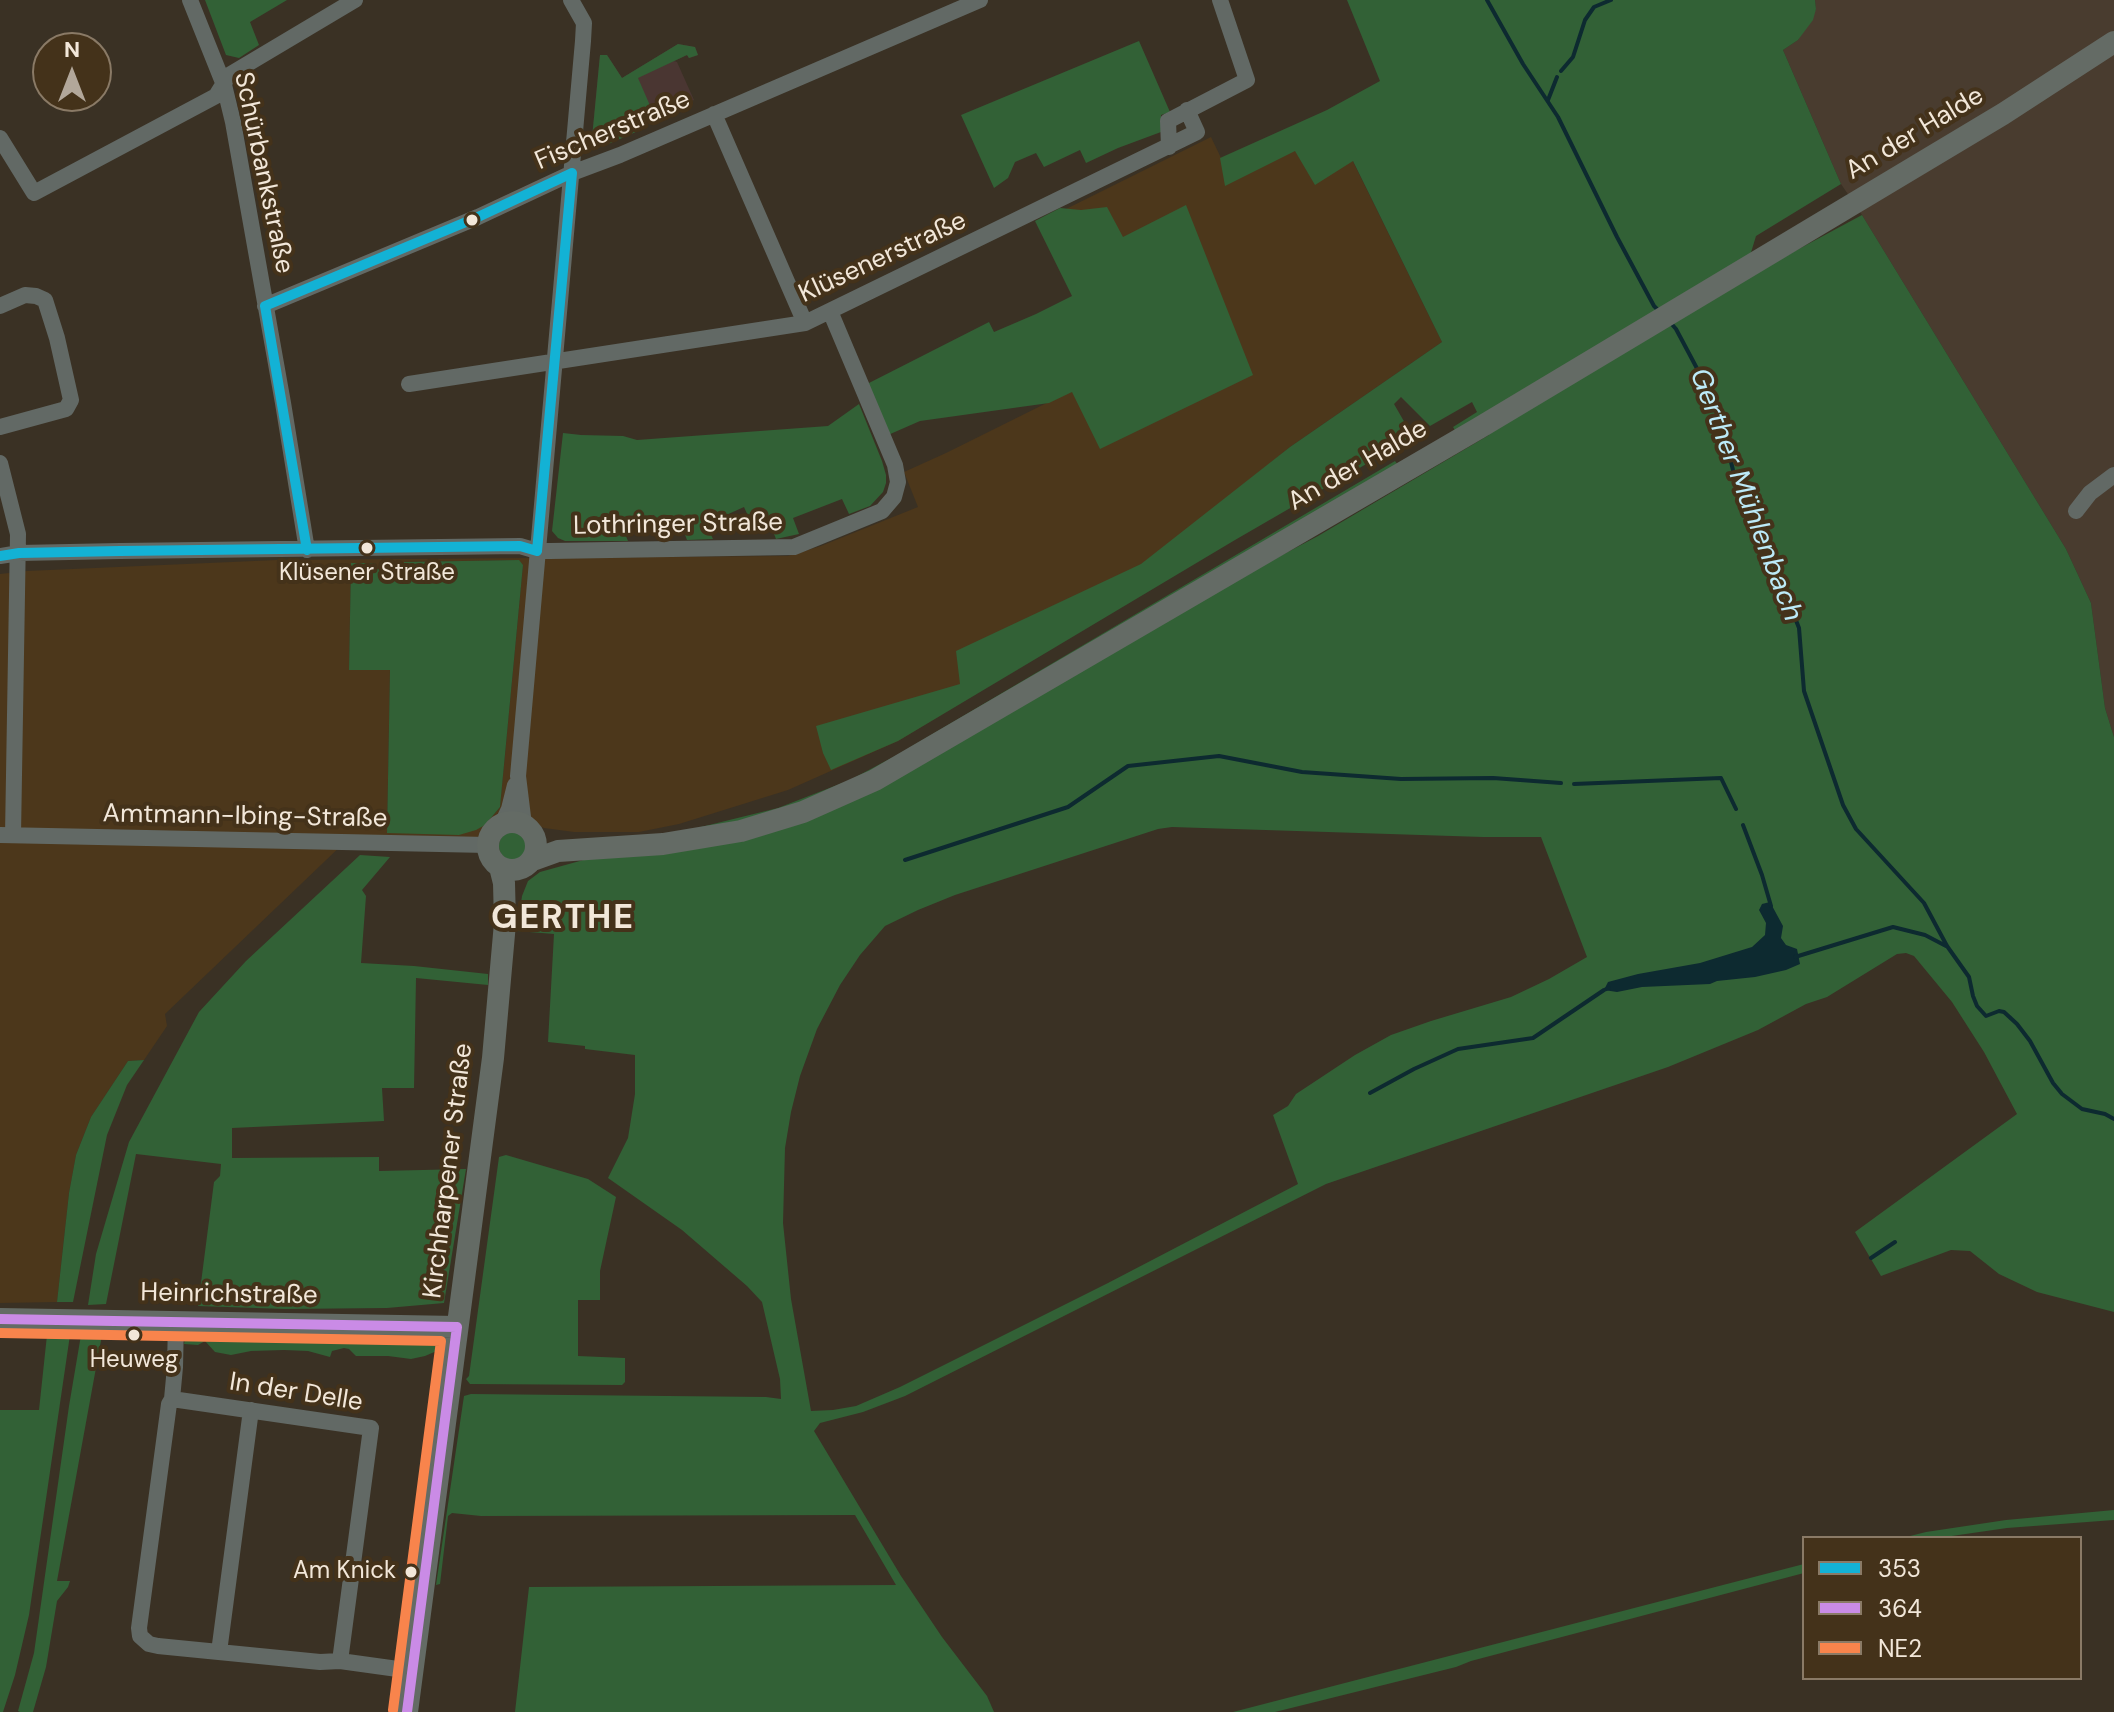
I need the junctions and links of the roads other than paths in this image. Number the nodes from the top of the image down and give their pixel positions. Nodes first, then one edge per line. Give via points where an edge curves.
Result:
1 (190, 0) edge
2 (355, 0) edge
3 (571, 0) edge
4 (980, 0) edge
5 (1220, 0) edge
6 (2114, 42) edge
7 (224, 85) junction
8 (1187, 110) junction
9 (714, 114) junction
10 (0, 138) edge
11 (1169, 147) junction
12 (572, 173) junction
13 (0, 306) edge
14 (265, 306) junction
15 (830, 311) junction
16 (805, 323) junction
17 (554, 362) junction
18 (409, 384) dead end
19 (0, 427) edge
20 (0, 463) edge
21 (2114, 475) edge
22 (2076, 511) dead end
23 (307, 550) junction
24 (537, 551) junction
25 (19, 553) junction
26 (0, 556) edge
27 (519, 827) junction
28 (6, 835) edge
29 (488, 845) junction
30 (595, 848) junction
31 (528, 864) junction
32 (500, 867) junction
33 (505, 923) junction
34 (0, 1319) edge
35 (176, 1322) junction
36 (457, 1327) junction
37 (172, 1399) junction
38 (251, 1410) junction
39 (219, 1652) junction
40 (340, 1661) junction
41 (412, 1671) junction
42 (407, 1712) edge

1 - 7 street, Schürbankstraße
2 - 7 street via 229,75
3 - 12 street via 584,23
4 - 9 street, Fischerstraße
5 - 8 street via 1247,80
6 - 30 street, An der Halde via 1479,428 875,780 803,812 741,831
7 - 10 street via 216,96 34,193
7 - 14 street, Schürbankstraße
8 - 11 street via 1168,121
8 - 11 street, Klüsenerstraße via 1197,132
9 - 12 street, Fischerstraße
9 - 16 street
11 - 15 street, Klüsenerstraße
12 - 14 street, Fischerstraße
12 - 17 street
13 - 19 street via 25,295 45,300 71,400 66,409
14 - 23 street, Schürbankstraße
15 - 16 street, Klüsenerstraße
15 - 24 street, Lothringer Straße via 895,465 894,497 882,511 794,547
16 - 17 street, Klüsenerstraße
17 - 18 street, Klüsenerstraße
17 - 24 street
20 - 25 street
21 - 22 street
23 - 24 street, Lothringer Straße via 520,546
23 - 25 street, Lothringer Straße
24 - 27 street via 518,776
25 - 26 street, Lothringer Straße
25 - 28 street
27 - 29 street via 492,833
27 - 30 street, An der Halde via 549,841
27 - 31 street via 537,846
28 - 29 street, Amtmann-Ibing-Straße
29 - 32 street
30 - 31 street, An der Halde via 558,851
31 - 32 street via 517,870
31 - 33 street, Kirchharpener Straße via 515,885
32 - 33 street, Kirchharpener Straße
33 - 36 street, Kirchharpener Straße via 489,1096
34 - 35 street, Heinrichstraße
35 - 36 street, Heinrichstraße
35 - 37 street
36 - 41 street, Kirchharpener Straße
37 - 38 street, In der Delle
37 - 39 street via 138,1633 158,1646
38 - 39 street
38 - 40 street, In der Delle via 371,1428
39 - 40 street
40 - 41 street
41 - 42 street, Kirchharpener Straße

